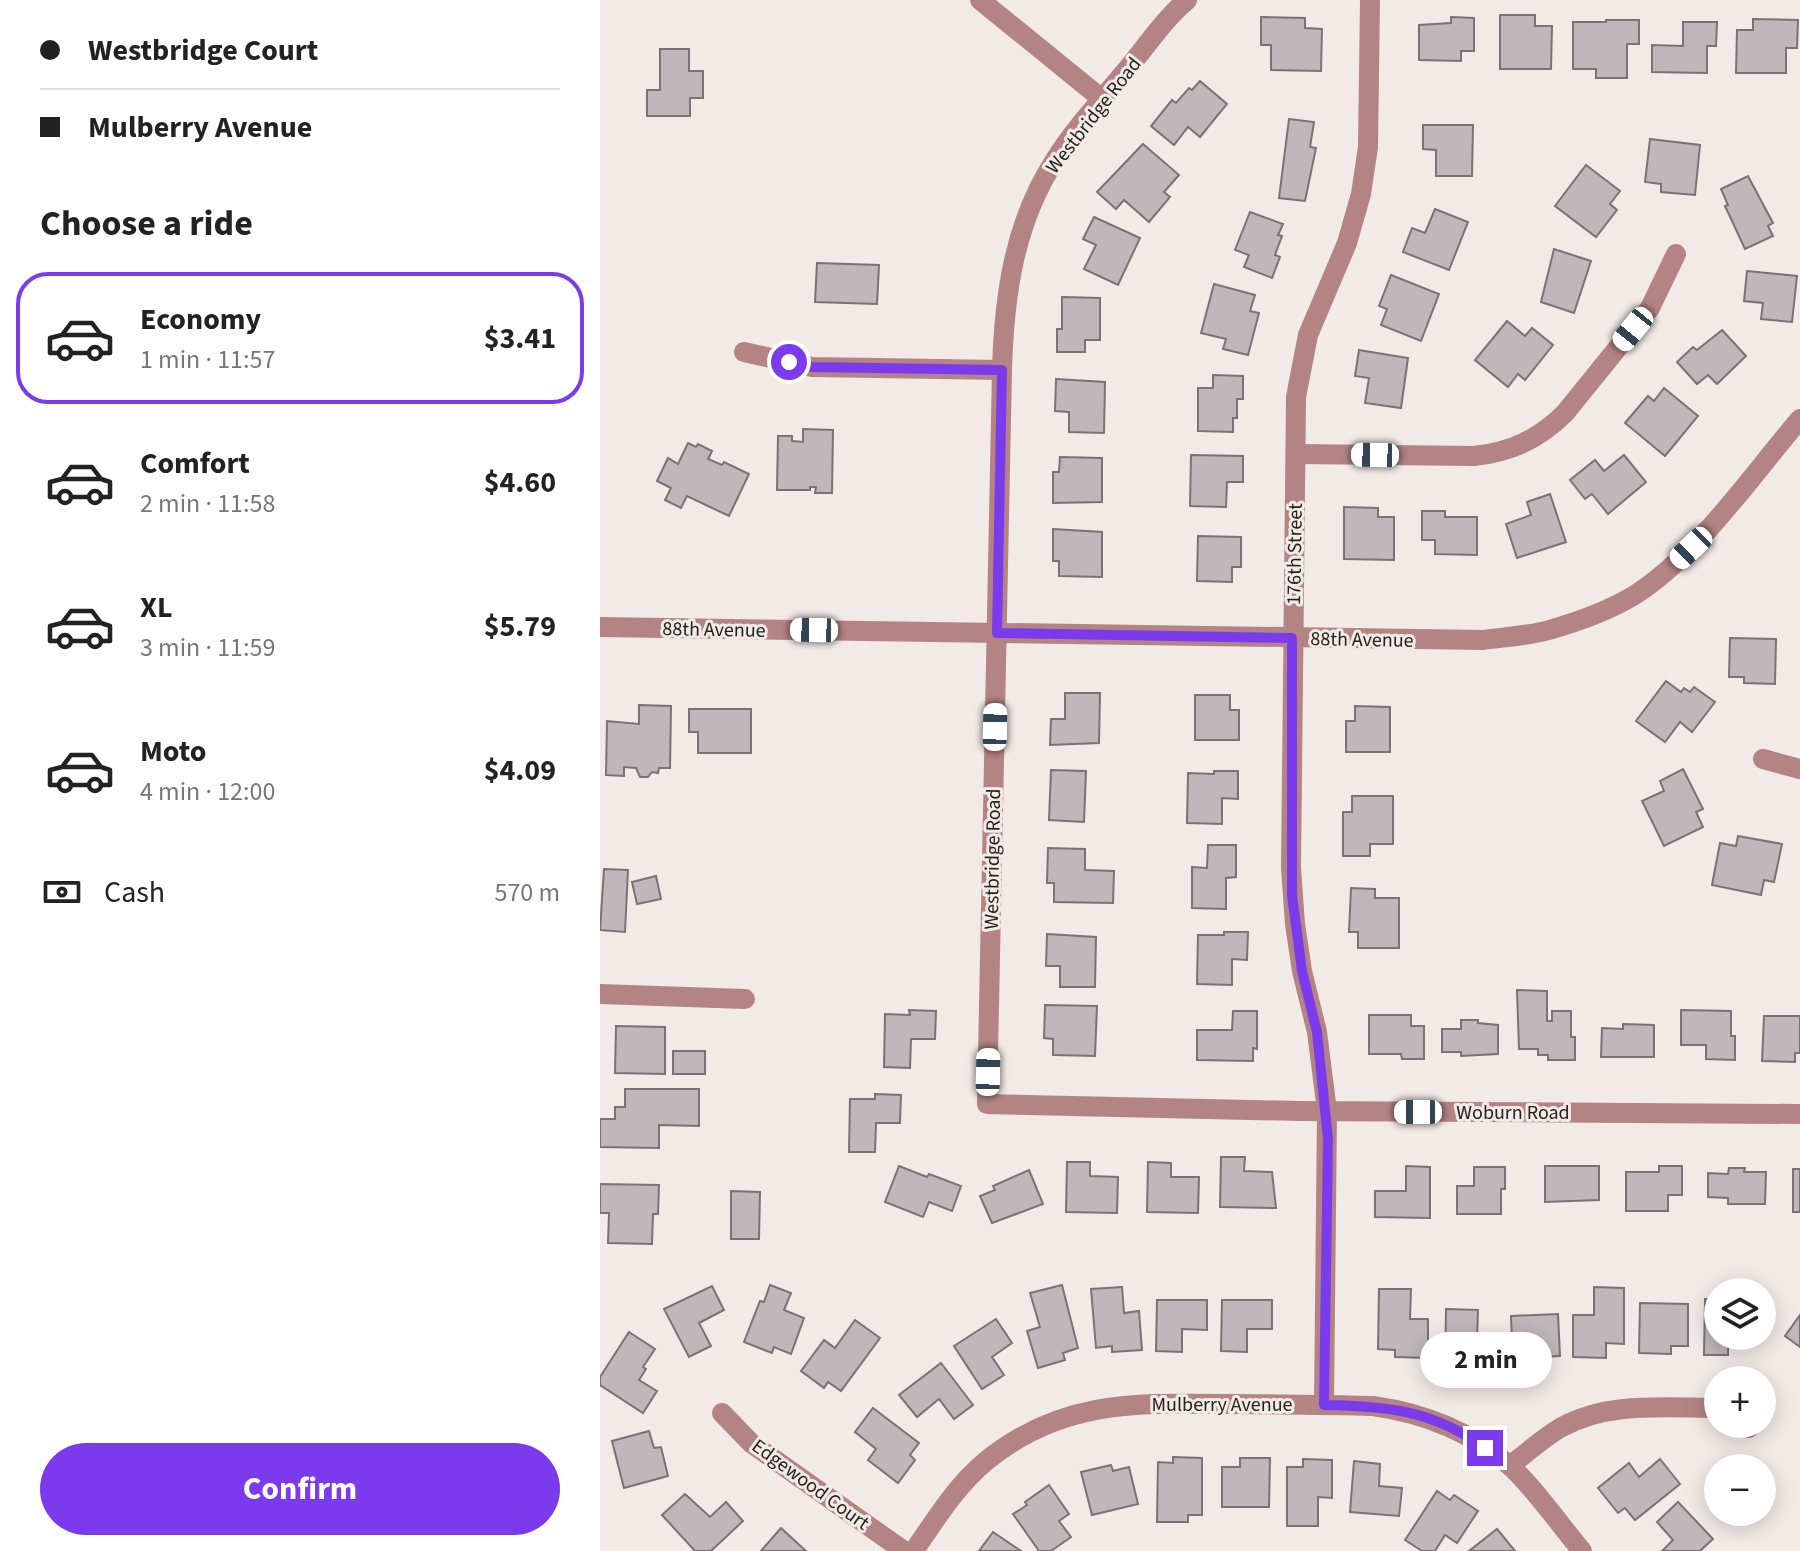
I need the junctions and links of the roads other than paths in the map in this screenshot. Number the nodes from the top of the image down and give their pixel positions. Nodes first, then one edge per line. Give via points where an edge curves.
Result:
1 (980, 0) edge
2 (1187, 0) edge
3 (1370, 0) edge
4 (1102, 99) junction
5 (1676, 254) dead end
6 (744, 352) dead end
7 (1002, 370) junction
8 (1800, 419) edge
9 (1297, 454) junction
10 (600, 627) edge
11 (997, 633) junction
12 (1292, 638) junction
13 (1763, 759) dead end
14 (1800, 769) edge
15 (600, 994) edge
16 (745, 999) dead end
17 (987, 1104) joint
18 (1327, 1111) junction
19 (1800, 1114) edge
20 (1324, 1405) junction
21 (1704, 1408) edge
22 (722, 1413) dead end
23 (1510, 1466) junction
24 (904, 1551) edge
25 (914, 1551) edge
26 (1582, 1551) edge

1 - 4 street
2 - 4 street, Westbridge Road
3 - 9 street, 176th Street via 1365,174 1357,214 1318,307 1300,367
4 - 7 street, Westbridge Road via 1055,159 1022,229 1005,302
5 - 9 street via 1650,308 1565,413 1528,443 1474,456
6 - 7 street via 812,367
7 - 11 street, Westbridge Road
8 - 12 street, 88th Avenue via 1674,564 1632,596 1587,618 1546,631 1483,640
9 - 12 street, 176th Street
10 - 11 street, 88th Avenue
11 - 12 street, 88th Avenue
11 - 17 street, Westbridge Road
12 - 18 street, 176th Street via 1292,895
13 - 14 street
15 - 16 street
17 - 18 street, Woburn Road
18 - 19 street, Woburn Road
18 - 20 street, 176th Street
20 - 23 street, Mulberry Avenue via 1373,1406 1423,1417 1460,1430
20 - 25 street, Mulberry Avenue via 1130,1404 1055,1420 983,1463 959,1487
21 - 23 street via 1604,1411 1559,1429
22 - 24 street, Edgewood Court via 751,1443
23 - 26 street, Mulberry Avenue

